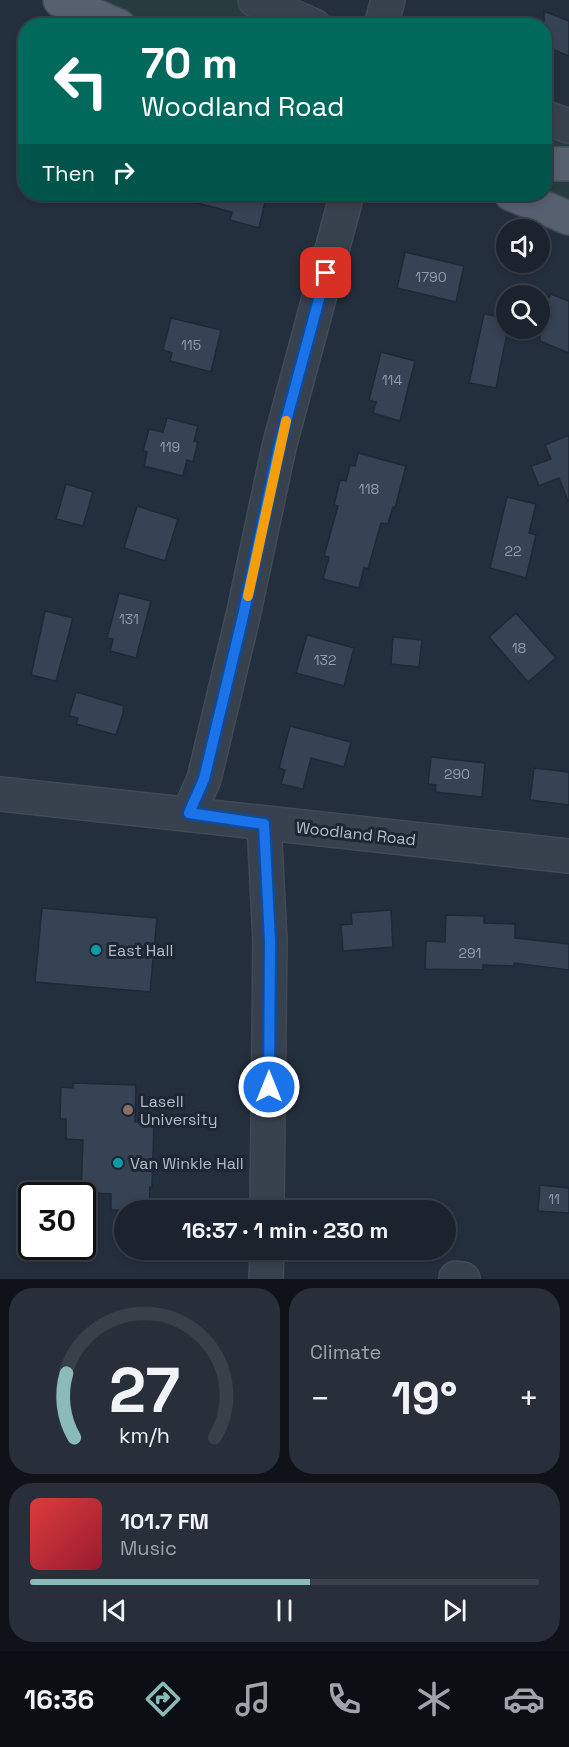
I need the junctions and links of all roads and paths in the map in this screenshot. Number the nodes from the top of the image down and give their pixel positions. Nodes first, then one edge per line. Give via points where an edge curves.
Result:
1 (60, 0) edge
2 (255, 0) edge
3 (388, 0) edge
4 (101, 18) edge
5 (296, 18) edge
6 (383, 18) edge
7 (552, 120) edge
8 (569, 126) edge
9 (552, 164) edge
10 (569, 164) edge
11 (345, 201) edge
12 (529, 201) edge
13 (569, 218) edge
14 (0, 794) edge
15 (189, 813) junction
16 (264, 824) junction
17 (569, 856) edge
18 (267, 1200) edge
19 (267, 1260) edge
20 (456, 1278) edge
21 (266, 1279) edge
22 (463, 1279) edge

1 - 4 main road
2 - 5 street
3 - 6 street
7 - 8 street
9 - 10 main road
11 - 15 street via 279,447 204,779
12 - 13 main road
14 - 15 street, Woodland Road
15 - 16 street, Woodland Road
16 - 17 street, Woodland Road
16 - 18 street via 270,941
19 - 21 street
20 - 22 street

